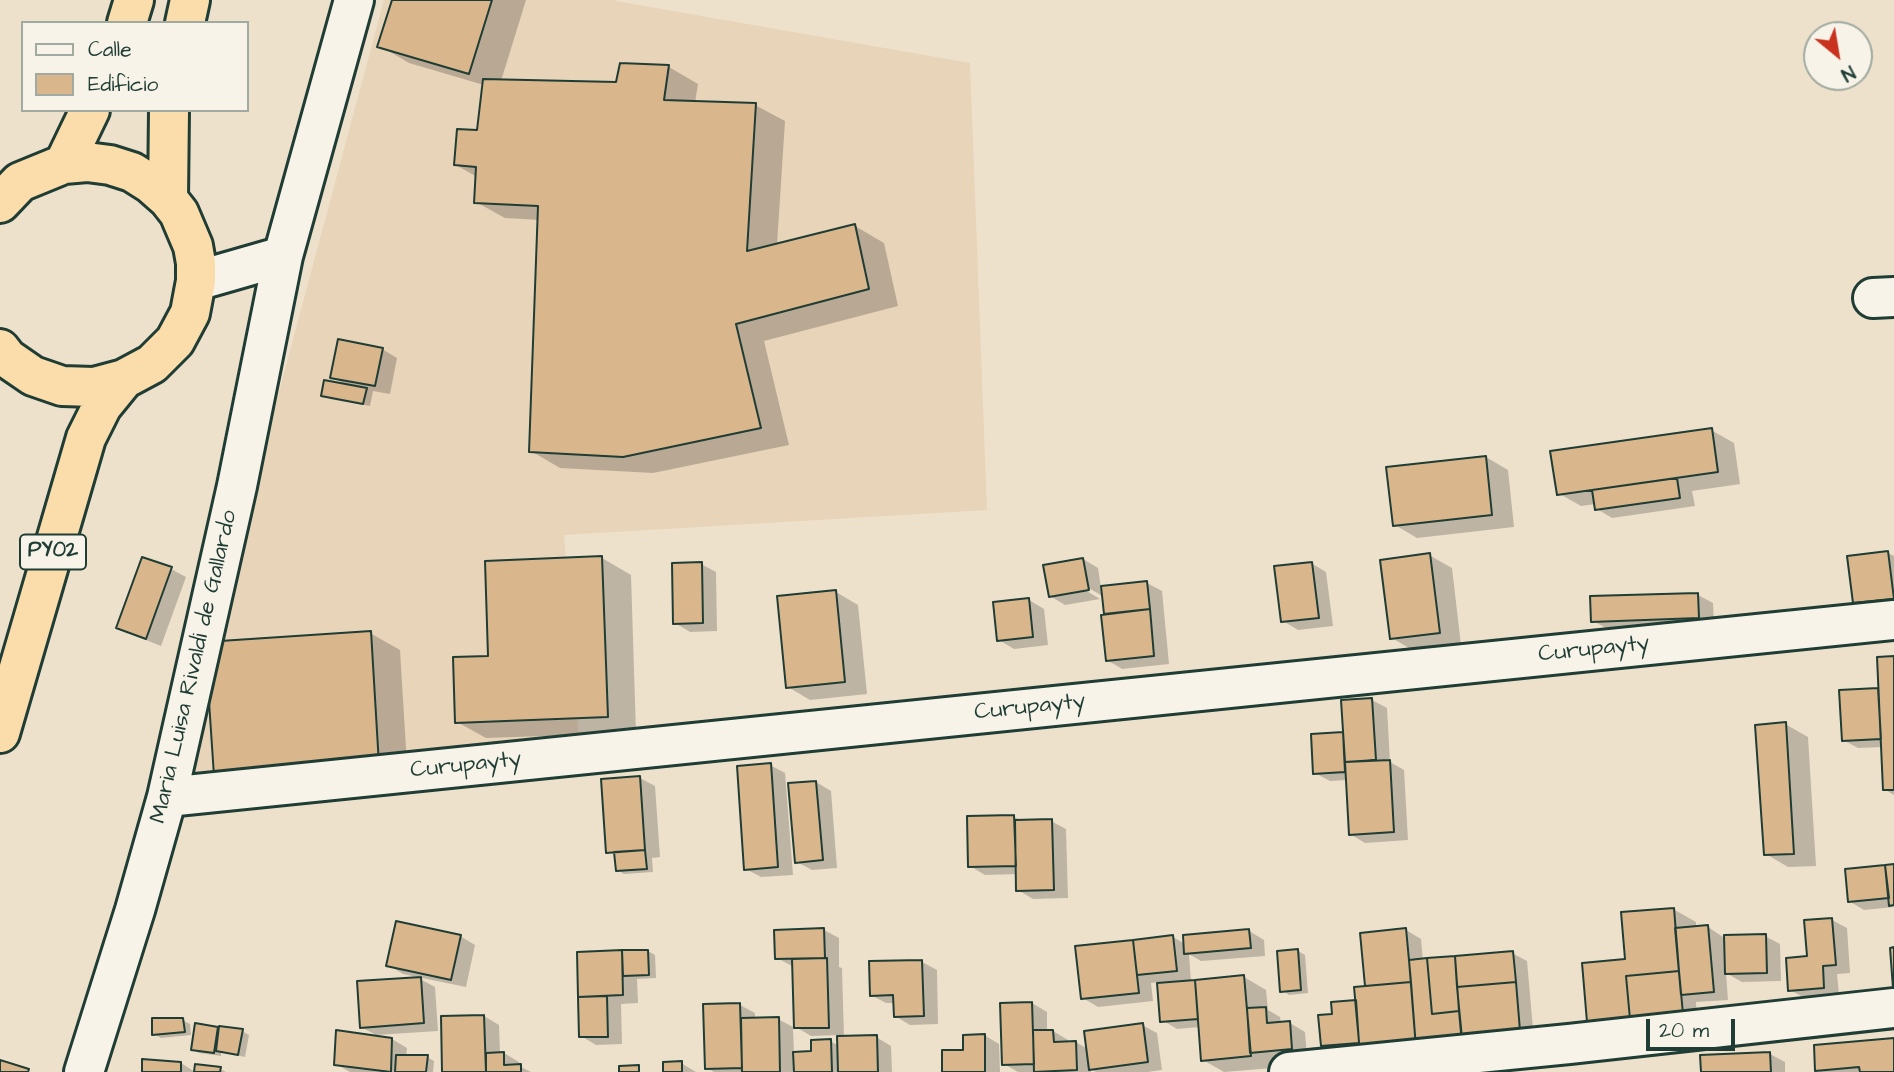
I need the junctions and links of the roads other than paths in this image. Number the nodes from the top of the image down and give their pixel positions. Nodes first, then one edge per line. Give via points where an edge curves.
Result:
1 (134, 0) edge
2 (190, 0) edge
3 (354, 0) edge
4 (128, 21) edge
5 (185, 21) edge
6 (89, 112) edge
7 (169, 112) edge
8 (64, 164) junction
9 (169, 200) junction
10 (0, 203) edge
11 (283, 256) junction
12 (197, 281) junction
13 (0, 349) edge
14 (124, 379) junction
15 (1894, 620) edge
16 (0, 733) edge
17 (167, 797) junction
18 (1894, 1008) edge
19 (1570, 1058) edge
20 (84, 1072) edge
21 (1289, 1072) edge

1 - 4 highway
2 - 5 highway
3 - 11 street, Maria Luisa Rivaldi de Gallardo
6 - 8 highway
7 - 9 highway, PY02
8 - 9 highway, PY02 via 87,162 132,172
8 - 10 highway, PY02 via 20,182
9 - 12 highway, PY02 via 193,246
11 - 12 street
11 - 17 street, Maria Luisa Rivaldi de Gallardo
12 - 14 highway, PY02 via 190,313 175,341 152,364
13 - 14 highway, PY02 via 33,376 62,386 94,387
14 - 16 highway, PY02 via 102,406 86,438
15 - 17 street, Curupayty
17 - 20 street, Maria Luisa Rivaldi de Gallardo
18 - 19 street
19 - 21 street

